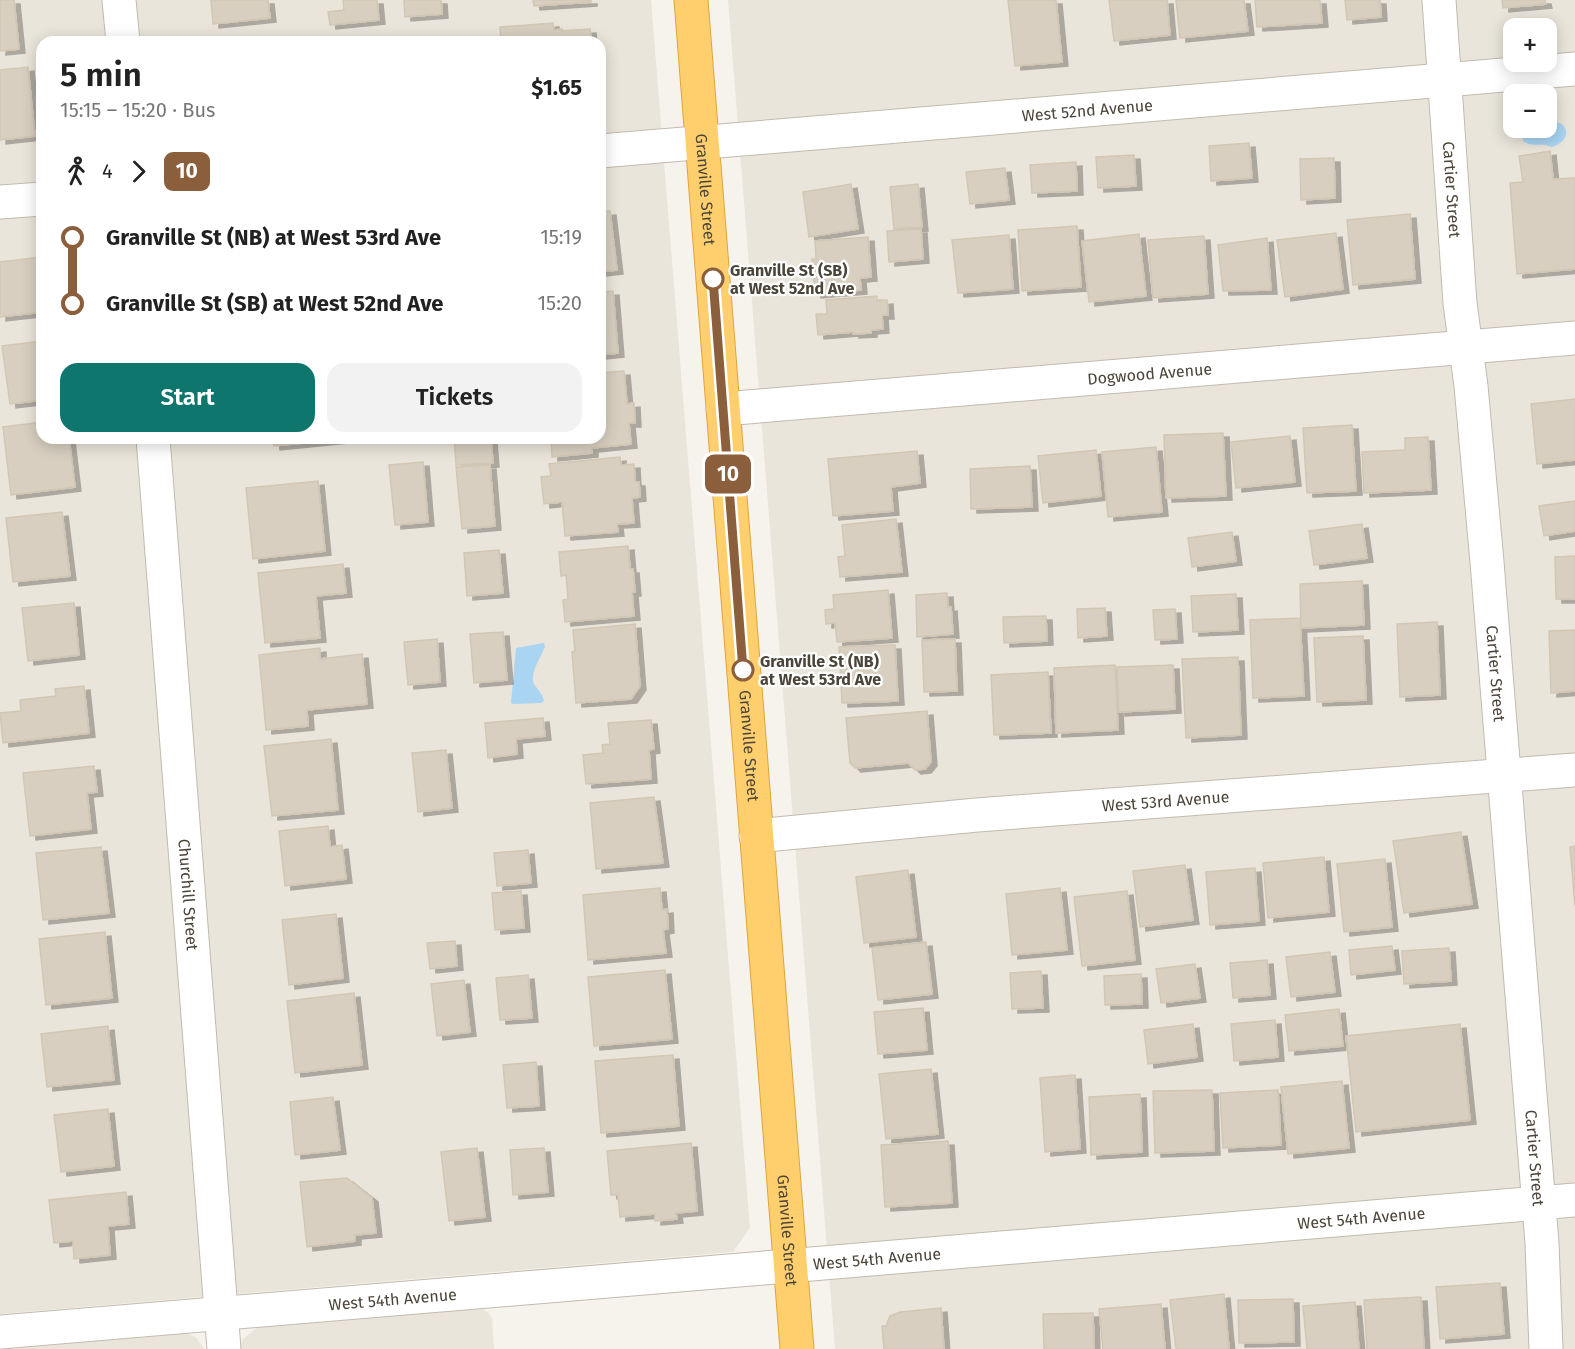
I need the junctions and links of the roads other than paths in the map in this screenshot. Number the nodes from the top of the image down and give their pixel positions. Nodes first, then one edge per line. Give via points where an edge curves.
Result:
1 (119, 0) edge
2 (691, 0) edge
3 (1439, 0) edge
4 (122, 36) edge
5 (1575, 69) edge
6 (1444, 80) junction
7 (702, 142) junction
8 (606, 150) edge
9 (36, 199) edge
10 (0, 202) edge
11 (1575, 338) edge
12 (1466, 347) junction
13 (723, 409) junction
14 (153, 444) edge
15 (1575, 770) edge
16 (1503, 776) junction
17 (756, 836) junction
18 (1575, 1200) edge
19 (1539, 1203) junction
20 (790, 1266) junction
21 (221, 1313) junction
22 (0, 1332) edge
23 (224, 1349) edge
24 (797, 1349) edge
25 (1546, 1349) edge

1 - 4 street
2 - 7 highway, Granville Street
3 - 6 street, Cartier Street
5 - 6 street, West 52nd Avenue
6 - 7 street, West 52nd Avenue
6 - 12 street, Cartier Street
7 - 8 street, West 52nd Avenue
7 - 13 highway, Granville Street
9 - 10 street
11 - 12 street, Dogwood Avenue
12 - 13 street, Dogwood Avenue
12 - 16 street, Cartier Street
13 - 17 highway, Granville Street
14 - 21 street, Churchill Street
15 - 16 street, West 53rd Avenue
16 - 17 street, West 53rd Avenue via 977,815
16 - 19 street, Cartier Street
17 - 20 highway, Granville Street
18 - 19 street, West 54th Avenue
19 - 20 street, West 54th Avenue
19 - 25 street, Cartier Street
20 - 21 street, West 54th Avenue
20 - 24 highway, Granville Street
21 - 22 street, West 54th Avenue
21 - 23 street, Churchill Street

